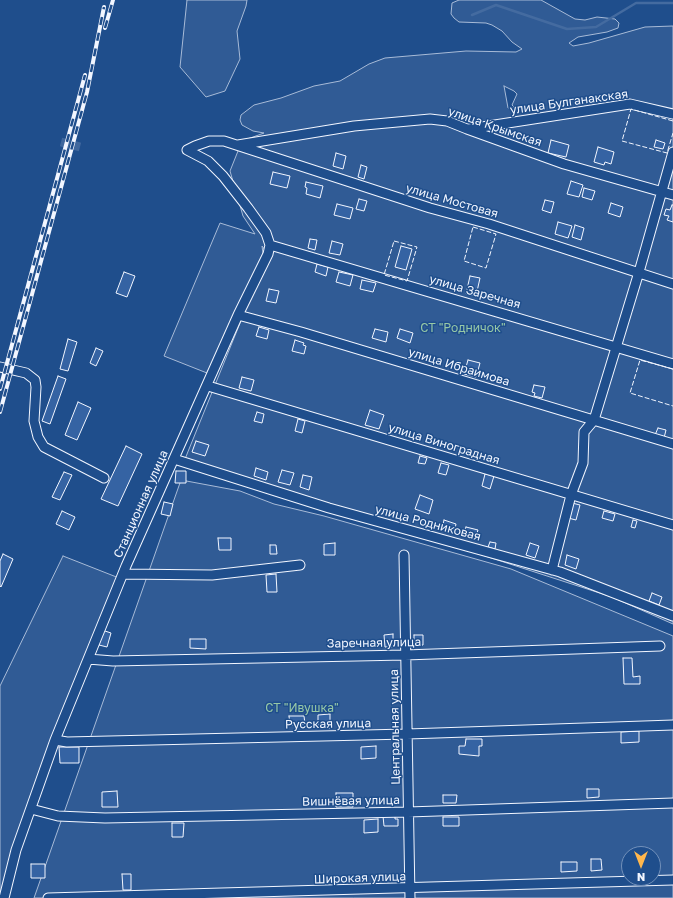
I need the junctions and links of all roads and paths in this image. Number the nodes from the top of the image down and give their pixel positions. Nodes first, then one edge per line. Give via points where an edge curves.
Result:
1 (673, 114) edge
2 (467, 130) junction
3 (234, 145) junction
4 (673, 152) edge
5 (661, 191) junction
6 (673, 195) edge
7 (270, 245) junction
8 (638, 272) junction
9 (673, 284) edge
10 (238, 315) junction
11 (616, 346) junction
12 (673, 364) edge
13 (0, 367) edge
14 (208, 386) junction
15 (594, 420) junction
16 (673, 444) edge
17 (174, 459) junction
18 (104, 478) dead end
19 (571, 495) junction
20 (673, 525) edge
21 (404, 555) dead end
22 (300, 564) dead end
23 (552, 570) junction
24 (124, 574) junction
25 (673, 616) edge
26 (660, 646) dead end
27 (405, 655) junction
28 (88, 659) junction
29 (673, 725) edge
30 (407, 734) junction
31 (55, 740) junction
32 (673, 803) edge
33 (31, 809) junction
34 (408, 812) junction
35 (673, 880) edge
36 (410, 893) edge
37 (4, 898) edge
38 (48, 898) edge

1 - 2 street, улица Булганакская via 630,104
2 - 3 street, улица Крымская via 448,121 430,119 354,126
2 - 5 street, улица Крымская via 564,164
3 - 7 street, улица Мостовая via 224,141 209,142 187,150 208,162 223,176 266,233
3 - 8 street, улица Мостовая
4 - 5 street
5 - 6 street, улица Крымская
5 - 8 street
7 - 10 street, Станционная улица
7 - 11 street, улица Заречная
8 - 9 street, улица Мостовая
8 - 11 street
10 - 14 street, Станционная улица
10 - 15 street, улица Ибраимова
11 - 12 street, улица Заречная
11 - 15 street
13 - 18 street via 26,373 35,380 34,421 38,437 44,447
14 - 17 street, Станционная улица
14 - 19 street, улица Виноградная
15 - 16 street, улица Ибраимова
15 - 19 street via 584,432 583,462
17 - 23 street, улица Родниковая via 329,508
17 - 24 street, Станционная улица
19 - 20 street, улица Виноградная
19 - 23 street
21 - 27 street, Центральная улица
22 - 24 street via 212,575
23 - 25 street, улица Родниковая
24 - 28 street, Станционная улица
26 - 27 street, Заречная улица
27 - 28 street, Заречная улица via 113,661
27 - 30 street, Центральная улица
28 - 31 street, Станционная улица
29 - 30 street, Русская улица
30 - 31 street, Русская улица via 67,742
30 - 34 street, Центральная улица
31 - 33 street, Станционная улица
32 - 34 street, Вишнёвая улица
33 - 34 street, Вишнёвая улица via 58,816 105,818
33 - 37 street, Станционная улица via 16,850
34 - 36 street, Центральная улица
35 - 36 street, Широкая улица
36 - 38 street, Широкая улица

